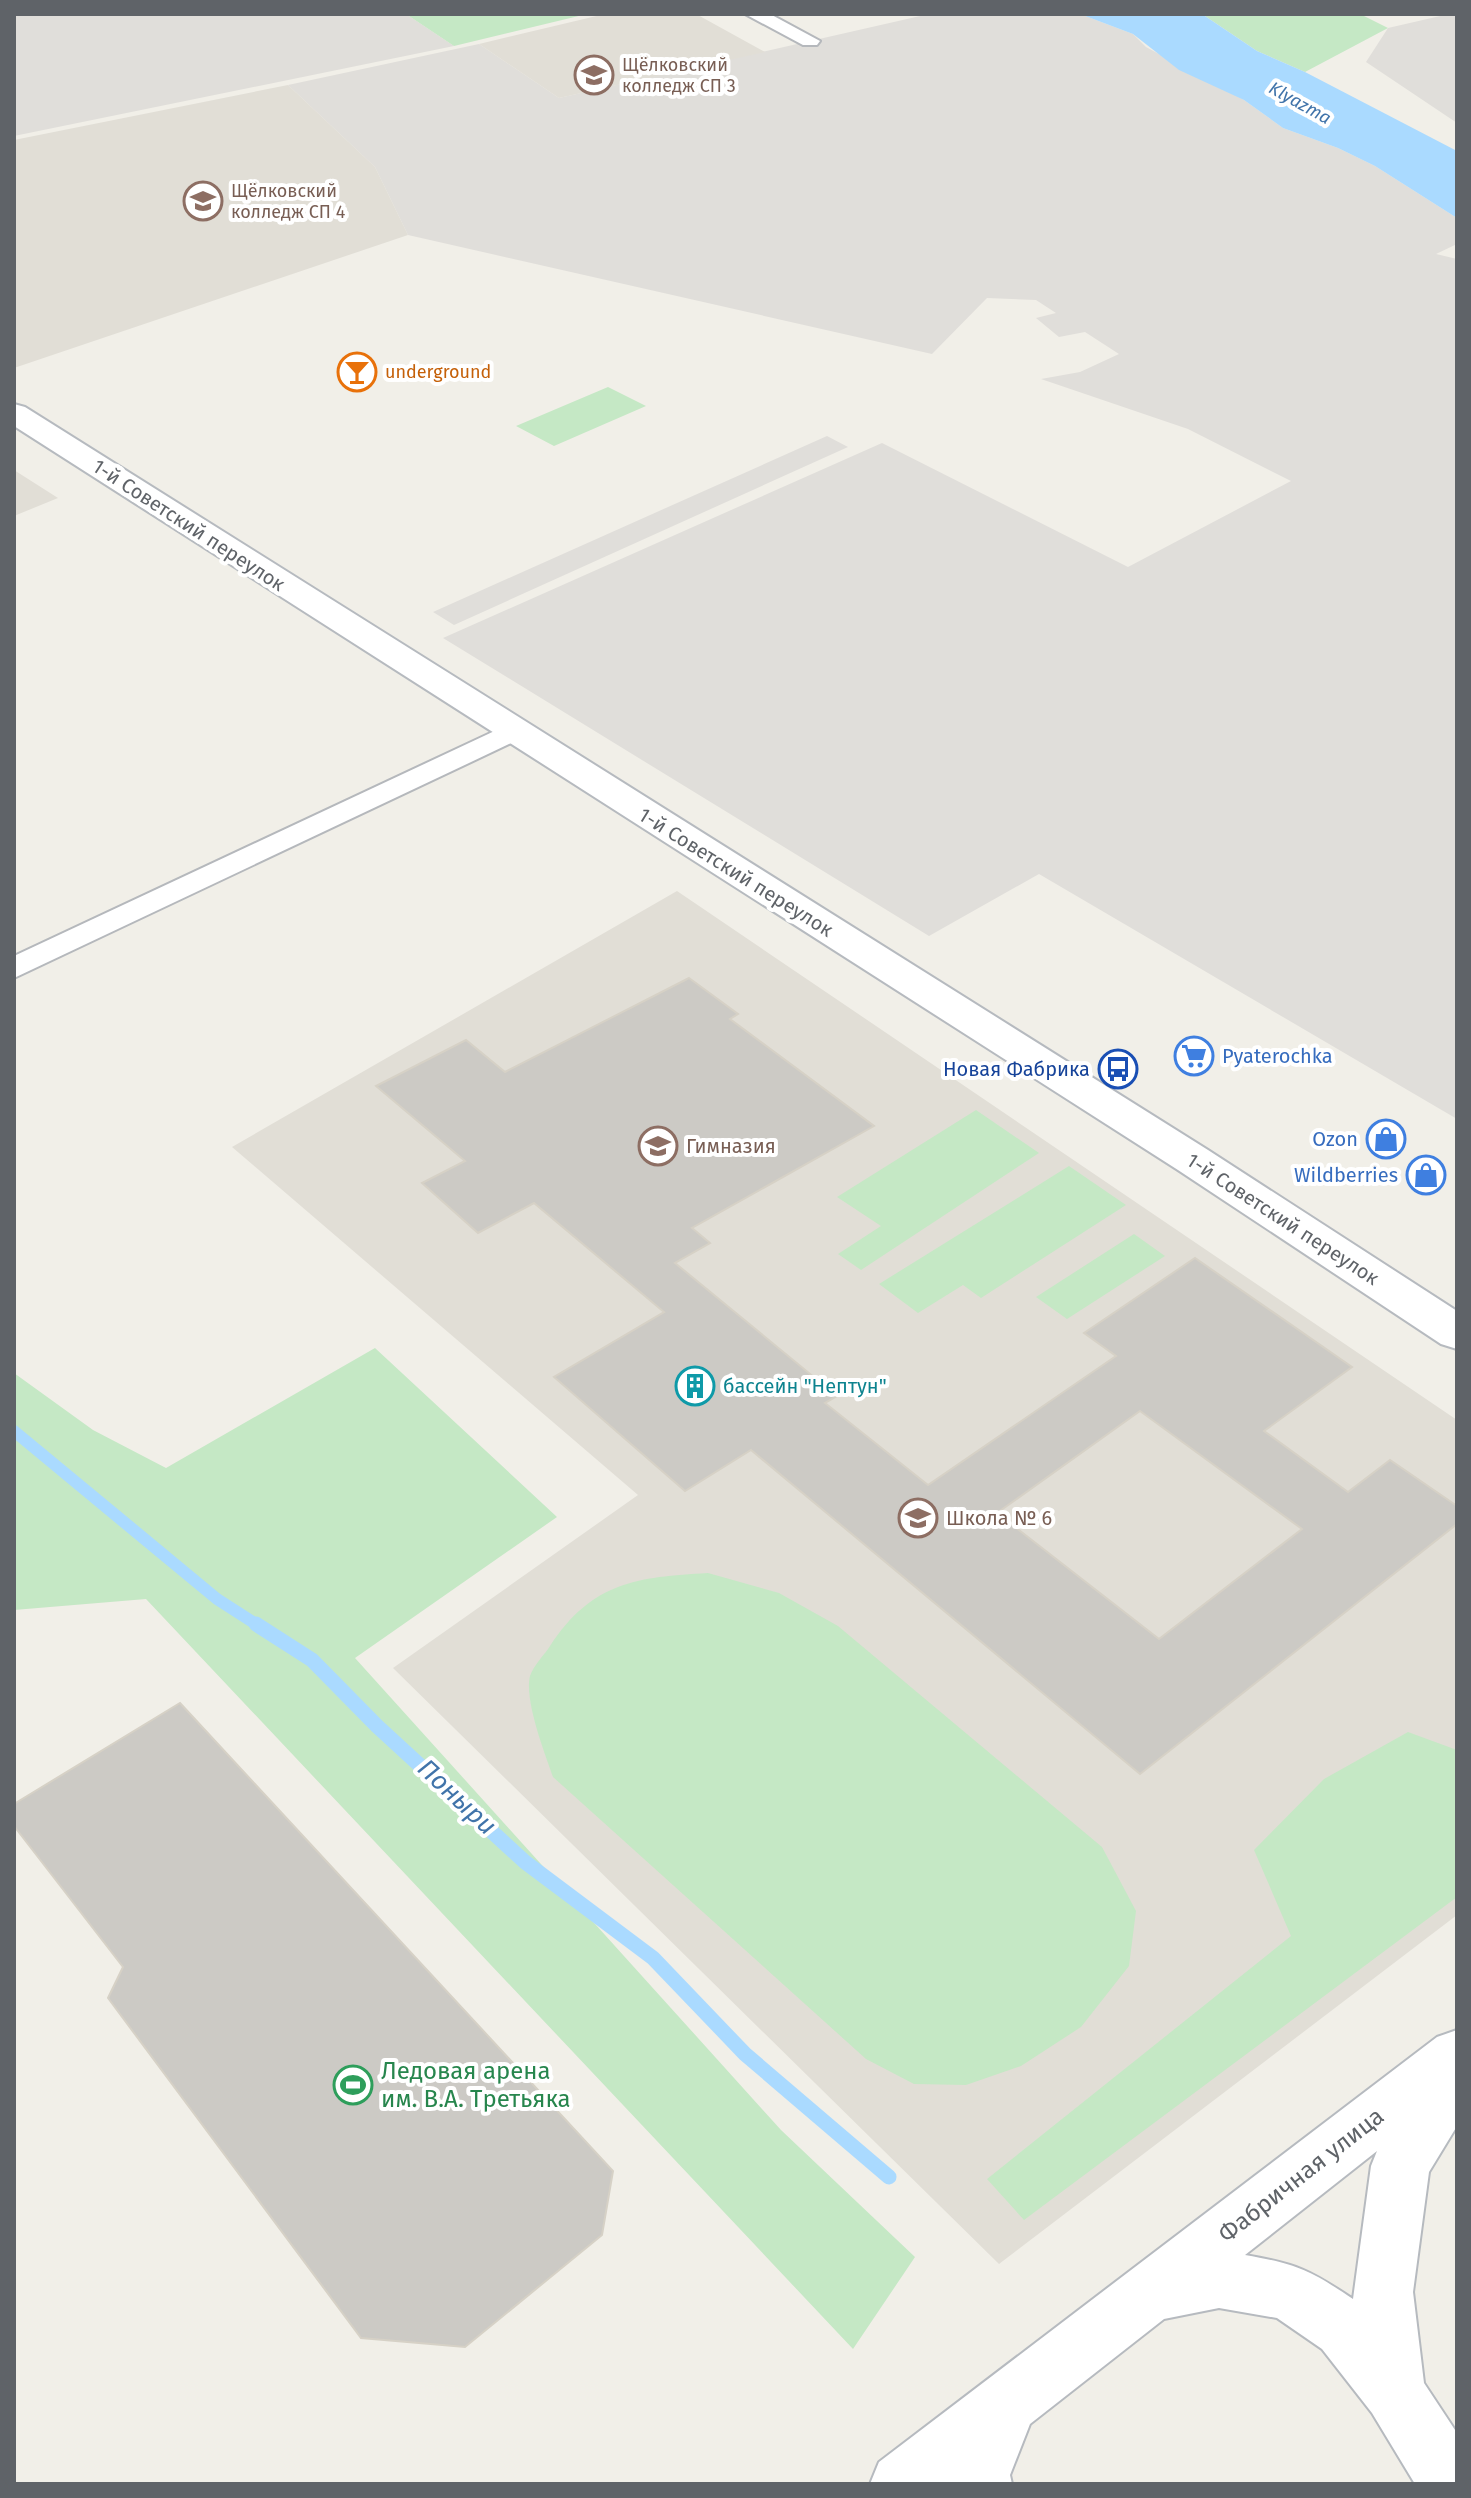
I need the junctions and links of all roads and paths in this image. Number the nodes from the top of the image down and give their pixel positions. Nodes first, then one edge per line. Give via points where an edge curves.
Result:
1 (755, 14) edge
2 (810, 41) dead end
3 (14, 413) edge
4 (514, 731) junction
5 (14, 968) edge
6 (1457, 1333) edge
7 (1457, 2055) edge
8 (1457, 2075) edge
9 (1144, 2294) junction
10 (1030, 2384) junction
11 (1394, 2392) junction
12 (902, 2484) edge
13 (980, 2484) edge
14 (1447, 2484) edge

1 - 2 street
3 - 4 street, 1-й Советский переулок
4 - 5 street
4 - 6 street, 1-й Советский переулок
7 - 9 street, Фабричная улица
8 - 11 street, Фабричная улица via 1400,2166 1383,2292
9 - 10 street, Фабричная улица
9 - 11 street, Фабричная улица via 1219,2279 1289,2291 1344,2328
10 - 12 street, Фабричная улица
10 - 13 street, Фабричная улица via 978,2475
11 - 14 street, Фабричная улица

